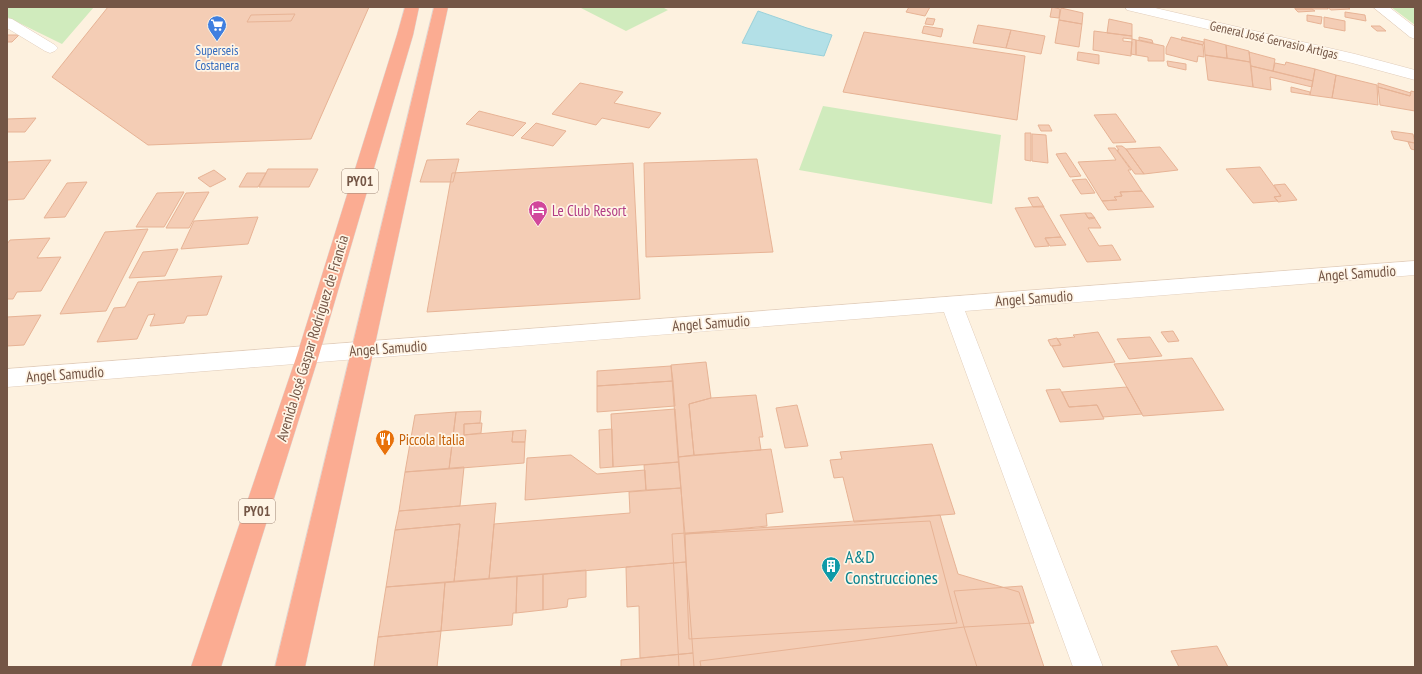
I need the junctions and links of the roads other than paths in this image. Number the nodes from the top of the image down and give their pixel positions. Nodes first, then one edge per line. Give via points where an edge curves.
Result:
1 (412, 7) edge
2 (441, 7) edge
3 (1132, 7) edge
4 (1380, 7) edge
5 (7, 22) edge
6 (1415, 34) edge
7 (50, 48) dead end
8 (1415, 75) edge
9 (1415, 268) edge
10 (952, 304) junction
11 (363, 350) junction
12 (308, 355) junction
13 (7, 378) edge
14 (206, 667) edge
15 (290, 667) edge
16 (1088, 667) edge

1 - 12 highway, Avenida José Gaspar Rodríguez de Francia / PY01
2 - 11 highway, PY01
3 - 8 street, General José Gervasio Artigas
4 - 6 street
5 - 7 street
9 - 10 street, Angel Samudio
10 - 11 street, Angel Samudio
10 - 16 street
11 - 12 street, Angel Samudio
11 - 15 highway, PY01
12 - 13 street, Angel Samudio
12 - 14 highway, Avenida José Gaspar Rodríguez de Francia / PY01

